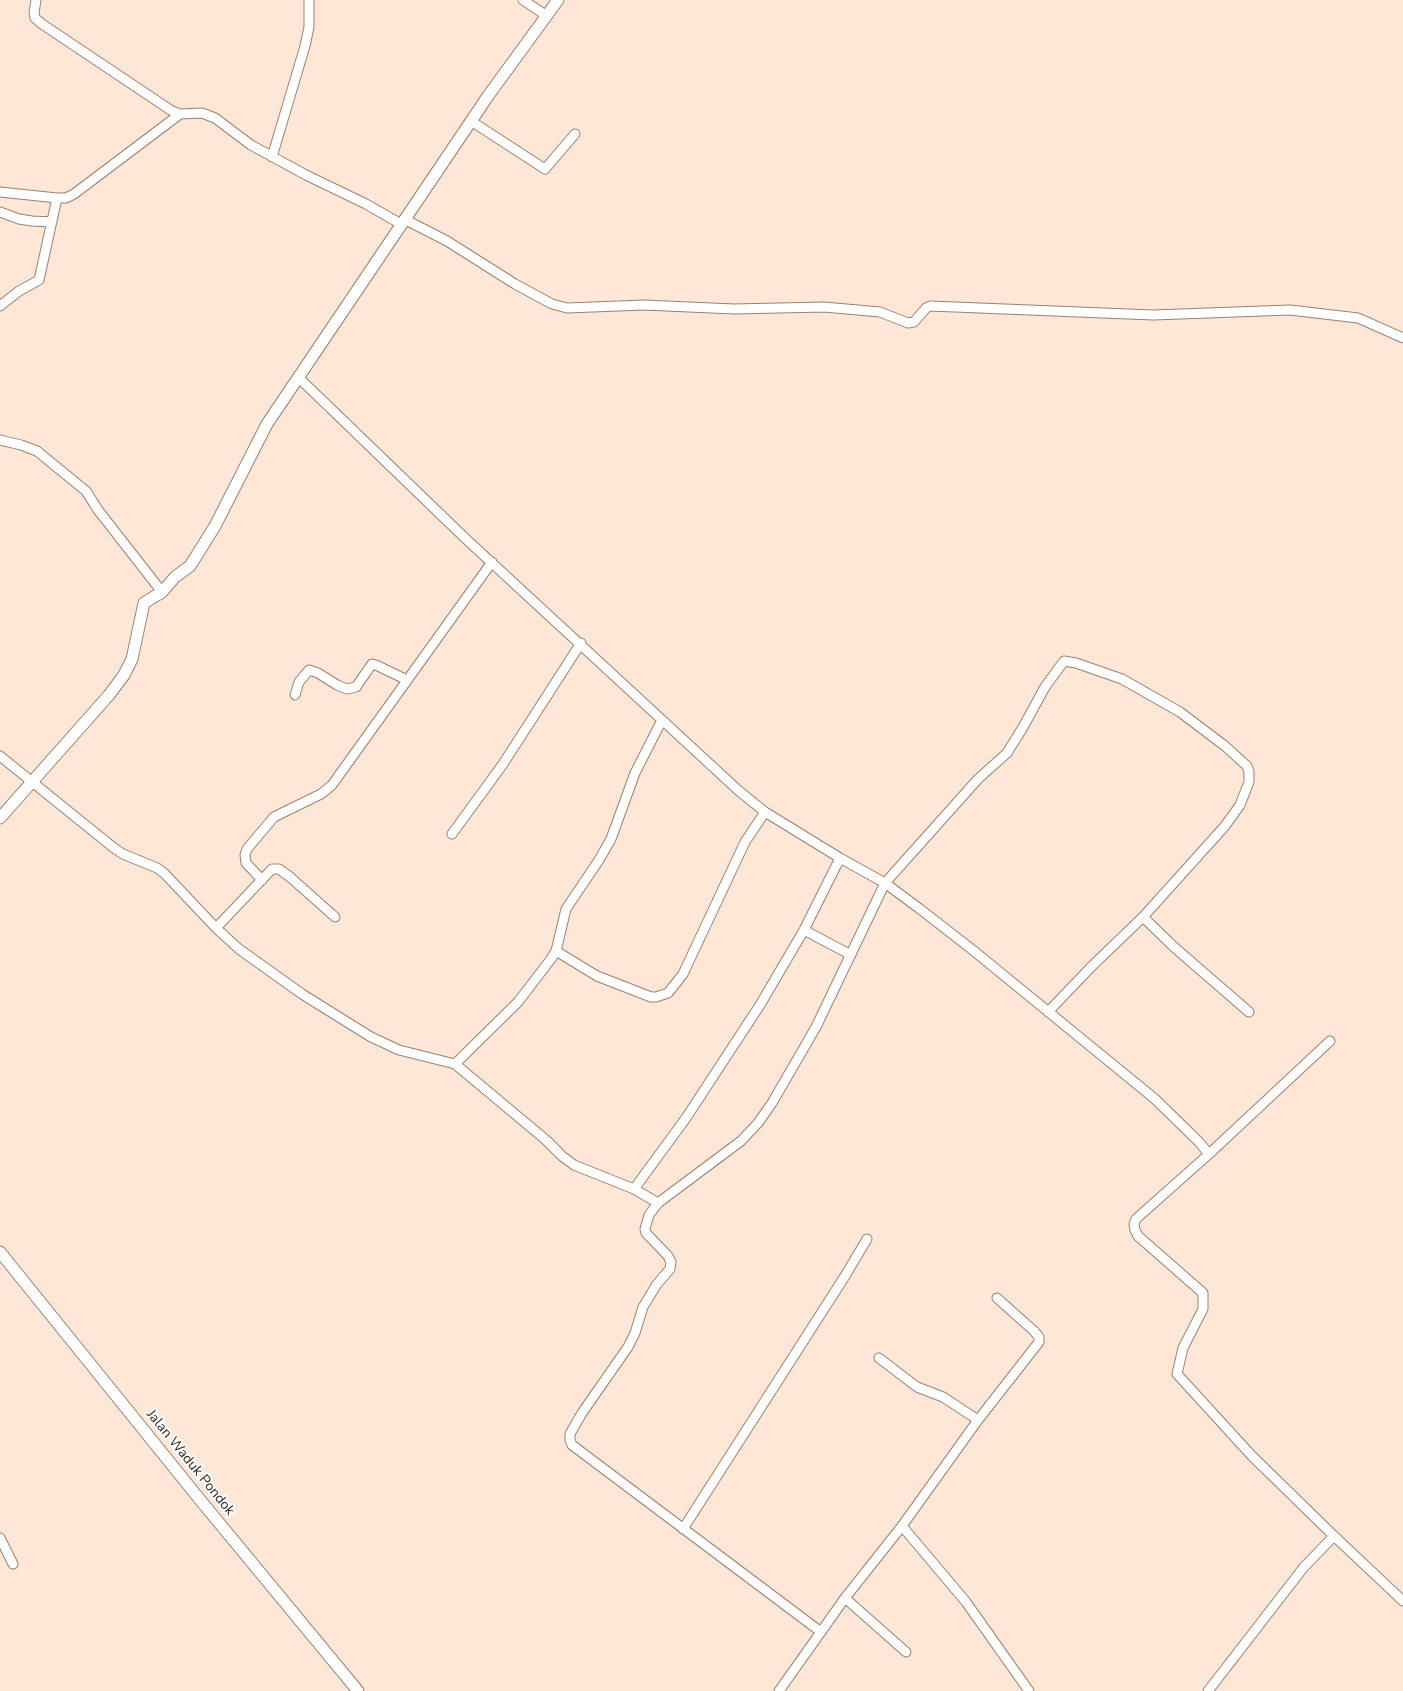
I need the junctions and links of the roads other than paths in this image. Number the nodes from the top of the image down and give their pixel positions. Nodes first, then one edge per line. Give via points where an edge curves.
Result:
1 (36, 0) edge
2 (309, 0) edge
3 (523, 0) edge
4 (558, 0) edge
5 (547, 16) junction
6 (180, 114) junction
7 (470, 121) junction
8 (575, 134) dead end
9 (272, 157) junction
10 (0, 192) edge
11 (57, 198) junction
12 (0, 212) edge
13 (52, 222) junction
14 (403, 222) junction
15 (0, 306) edge
16 (1403, 338) edge
17 (299, 378) junction
18 (0, 440) edge
19 (492, 562) junction
20 (162, 592) junction
21 (580, 643) junction
22 (407, 680) junction
23 (295, 695) dead end
24 (662, 720) junction
25 (0, 756) edge
26 (32, 783) junction
27 (765, 812) junction
28 (0, 818) edge
29 (452, 834) dead end
30 (840, 858) junction
31 (262, 880) junction
32 (884, 883) junction
33 (335, 917) dead end
34 (1143, 917) junction
35 (216, 928) junction
36 (804, 930) junction
37 (556, 951) junction
38 (851, 955) junction
39 (1048, 1012) junction
40 (1249, 1012) dead end
41 (1330, 1041) dead end
42 (455, 1064) junction
43 (1209, 1154) junction
44 (634, 1189) junction
45 (658, 1203) junction
46 (867, 1239) dead end
47 (2, 1260) edge
48 (997, 1298) dead end
49 (879, 1358) dead end
50 (978, 1420) junction
51 (902, 1526) junction
52 (683, 1529) junction
53 (1334, 1536) junction
54 (0, 1538) edge
55 (13, 1564) dead end
56 (845, 1598) junction
57 (1403, 1601) edge
58 (821, 1632) junction
59 (906, 1652) dead end
60 (358, 1691) edge
61 (779, 1691) edge
62 (1029, 1691) edge
63 (1208, 1691) edge

1 - 6 street via 34,13 42,24 163,106
2 - 9 street via 305,46
3 - 5 street
4 - 5 street
5 - 7 street
6 - 9 street via 202,113 215,118
6 - 11 street via 74,194
7 - 8 street via 544,169
7 - 14 street
9 - 14 street
10 - 11 street
11 - 13 street
12 - 13 street via 19,219
13 - 15 street via 37,281
14 - 16 street via 447,242 552,304 567,308 644,305 824,308 880,312 908,324 930,306 1154,315 1290,310 1358,318
14 - 17 street
17 - 19 street
17 - 20 street via 267,424 190,566
18 - 20 street via 37,451 86,491
19 - 21 street
19 - 22 street
20 - 26 street via 144,603 132,659 124,675
21 - 24 street
21 - 29 street via 503,764
22 - 23 street via 372,664 356,687 347,688 309,670 302,677
22 - 31 street via 332,785 274,818 247,849 246,863
24 - 27 street
24 - 37 street via 635,772 611,839 566,909
25 - 26 street
26 - 28 street
26 - 35 street via 123,854 158,868
27 - 30 street
27 - 37 street via 745,842 683,974 668,994 651,997 596,976
30 - 32 street
30 - 36 street
31 - 33 street via 272,870 278,869
31 - 35 street
32 - 34 street via 978,779 1007,753 1064,661 1122,679 1180,712 1225,746 1247,766 1249,772 1249,782 1240,805 1225,826
32 - 38 street
32 - 39 street
34 - 39 street
34 - 40 street
35 - 42 street via 239,949 302,994 371,1037 409,1054
36 - 38 street
36 - 44 street via 760,1005 686,1118
37 - 42 street via 518,1002
38 - 45 street via 816,1027 758,1123 741,1141
39 - 43 street via 1155,1099
41 - 43 street
42 - 44 street via 574,1165
43 - 53 street via 1134,1224 1138,1236 1203,1293 1203,1309 1176,1372 1252,1456
44 - 45 street
45 - 52 street via 649,1215 645,1229 649,1238 668,1256 670,1269 643,1306 632,1340 582,1413 570,1440 572,1445
46 - 52 street
47 - 60 street, Jalan Waduk Pondok
48 - 50 street via 1040,1339
49 - 50 street via 917,1386 943,1397
50 - 51 street
51 - 56 street
51 - 62 street via 966,1602
52 - 58 street
53 - 57 street
53 - 63 street via 1304,1567
54 - 55 street
56 - 58 street
56 - 59 street
58 - 61 street

